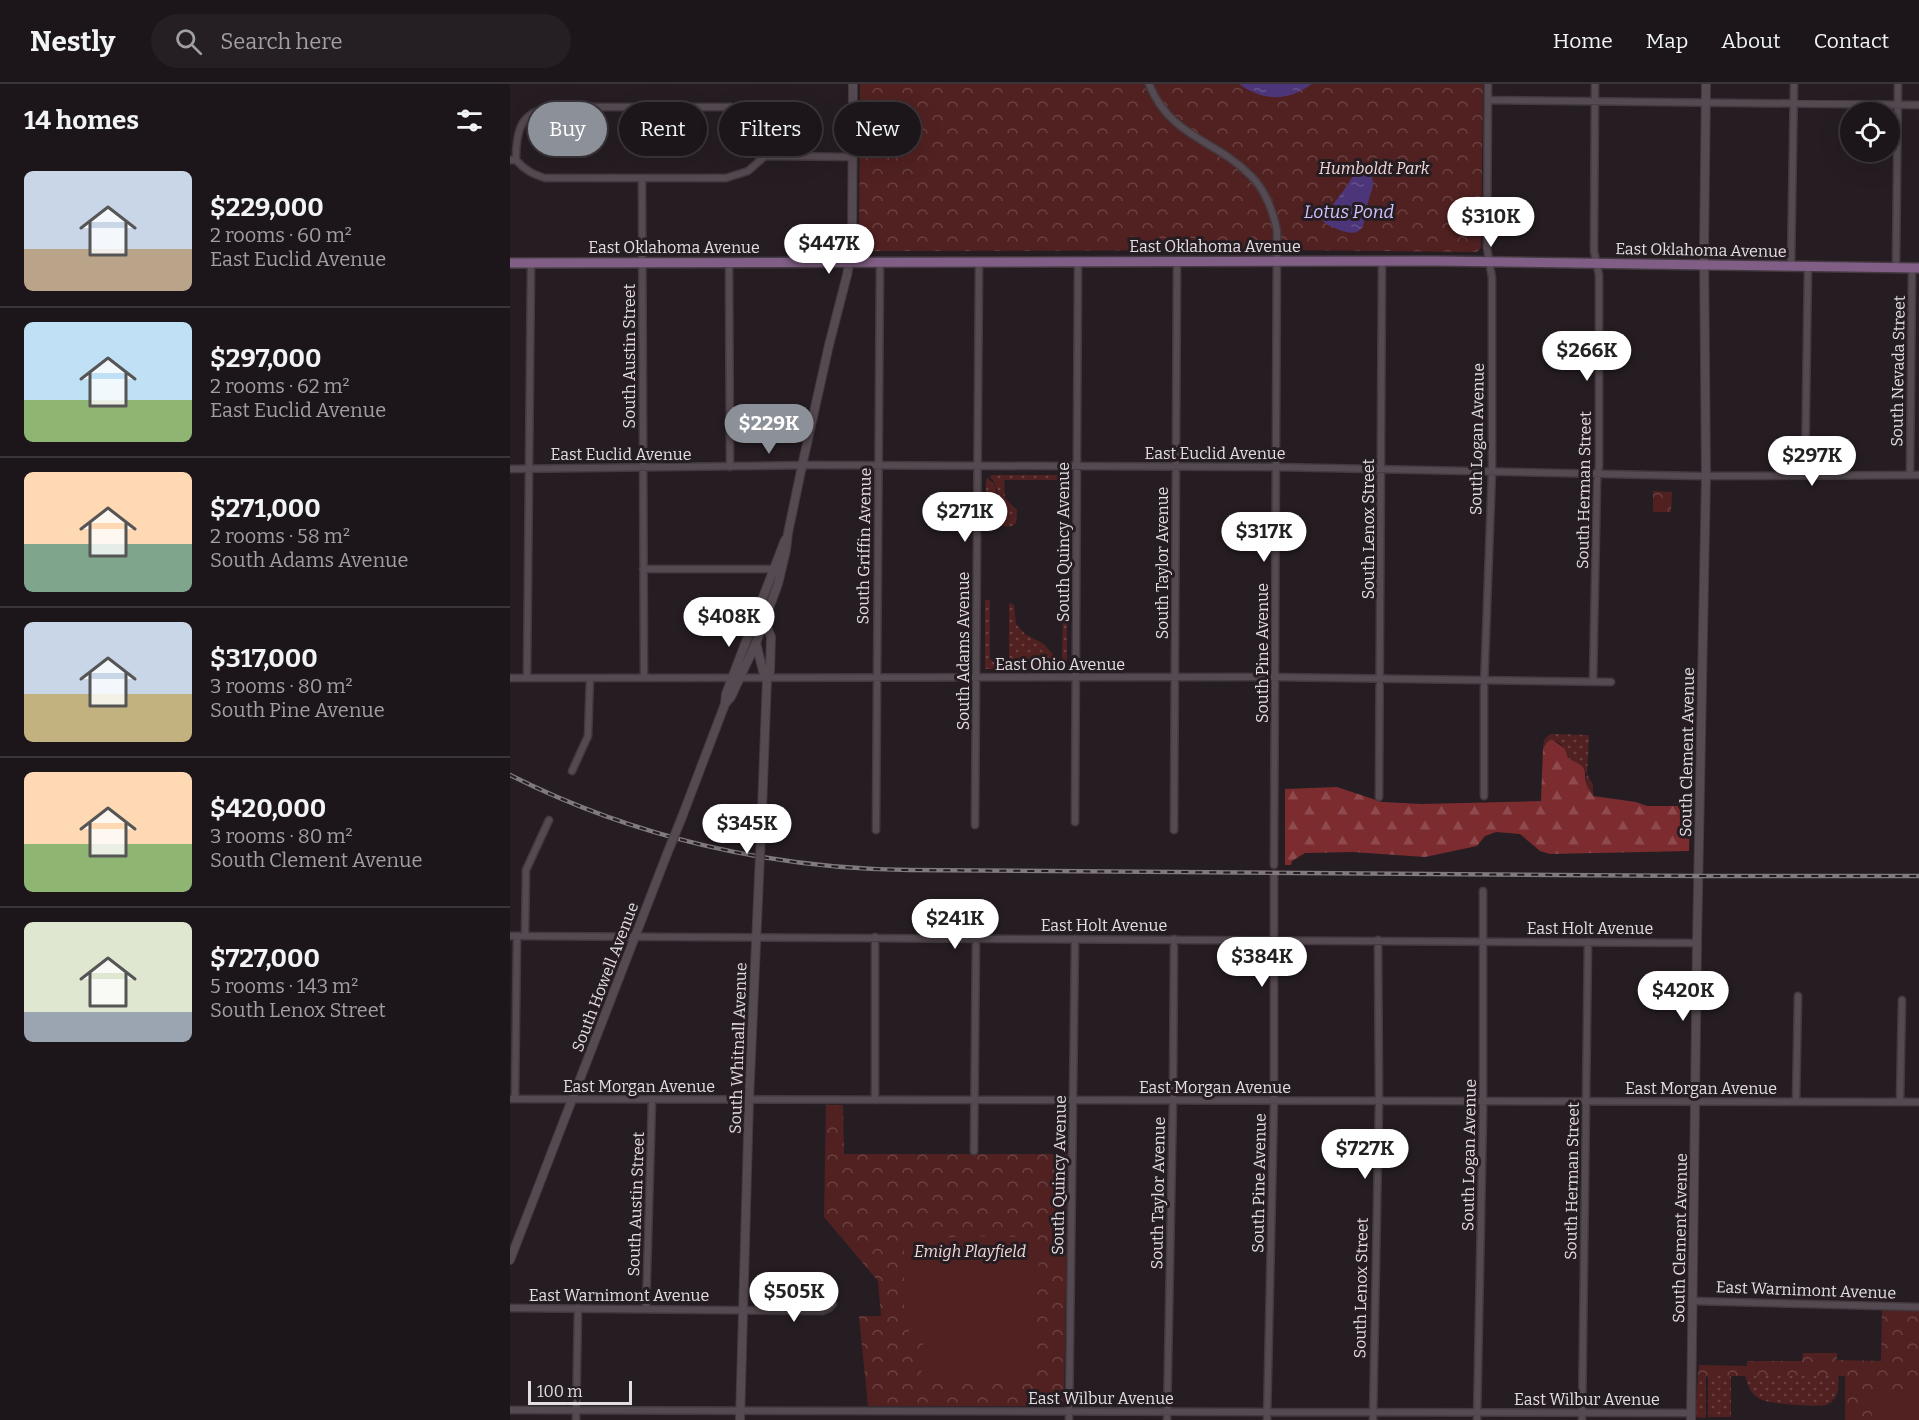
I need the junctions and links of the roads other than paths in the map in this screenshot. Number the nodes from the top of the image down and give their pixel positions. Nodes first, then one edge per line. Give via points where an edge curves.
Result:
1 (853, 84) edge
2 (1149, 84) edge
3 (1488, 84) edge
4 (1595, 84) edge
5 (1706, 84) edge
6 (1794, 84) edge
7 (1898, 84) edge
8 (1488, 100) junction
9 (1595, 102) junction
10 (1898, 102) edge
11 (1705, 103) junction
12 (1793, 104) junction
13 (1840, 104) edge
14 (1900, 105) edge
15 (1919, 105) edge
16 (719, 106) edge
17 (765, 156) joint
18 (852, 157) junction
19 (513, 160) edge
20 (1897, 162) edge
21 (642, 179) junction
22 (850, 261) junction
23 (880, 261) junction
24 (979, 261) junction
25 (1077, 261) junction
26 (1177, 261) junction
27 (1277, 261) junction
28 (1382, 261) junction
29 (643, 262) junction
30 (729, 262) junction
31 (1488, 262) junction
32 (510, 263) edge
33 (531, 263) junction
34 (1596, 263) junction
35 (1704, 265) junction
36 (1791, 266) junction
37 (1808, 266) junction
38 (1896, 267) junction
39 (1916, 268) edge
40 (878, 465) junction
41 (802, 466) junction
42 (978, 466) junction
43 (1077, 466) junction
44 (1176, 466) junction
45 (1276, 466) junction
46 (733, 467) junction
47 (510, 468) edge
48 (529, 468) junction
49 (643, 468) junction
50 (1382, 469) junction
51 (1492, 471) junction
52 (1598, 474) junction
53 (1805, 475) junction
54 (1910, 475) junction
55 (1919, 475) edge
56 (1706, 476) junction
57 (643, 569) junction
58 (778, 569) junction
59 (764, 621) junction
60 (751, 627) junction
61 (756, 643) junction
62 (510, 678) edge
63 (527, 678) junction
64 (590, 678) junction
65 (644, 678) junction
66 (736, 678) junction
67 (767, 678) junction
68 (876, 678) junction
69 (976, 678) junction
70 (1076, 678) junction
71 (1175, 678) junction
72 (1275, 678) junction
73 (1380, 679) junction
74 (1484, 680) junction
75 (1593, 681) junction
76 (1611, 681) dead end
77 (572, 771) dead end
78 (1484, 796) dead end
79 (1379, 797) dead end
80 (549, 820) dead end
81 (1075, 822) dead end
82 (975, 825) dead end
83 (876, 830) dead end
84 (1174, 830) dead end
85 (1275, 865) dead end
86 (1275, 875) dead end
87 (1483, 891) dead end
88 (513, 936) edge
89 (525, 936) junction
90 (636, 936) junction
91 (756, 937) junction
92 (875, 937) junction
93 (976, 938) junction
94 (1075, 939) junction
95 (1173, 939) junction
96 (1274, 940) junction
97 (1378, 940) junction
98 (1483, 941) junction
99 (1588, 942) junction
100 (1697, 943) junction
101 (1798, 996) dead end
102 (1902, 1000) dead end
103 (512, 1099) edge
104 (572, 1099) junction
105 (652, 1100) junction
106 (749, 1100) junction
107 (875, 1100) junction
108 (974, 1100) junction
109 (1074, 1100) junction
110 (1173, 1100) junction
111 (1274, 1101) junction
112 (1378, 1101) junction
113 (1483, 1101) junction
114 (1587, 1101) junction
115 (1695, 1101) junction
116 (1796, 1102) junction
117 (1900, 1102) junction
118 (1919, 1102) edge
119 (974, 1151) dead end
120 (510, 1260) edge
121 (1692, 1300) junction
122 (833, 1304) dead end
123 (1919, 1307) edge
124 (510, 1308) edge
125 (578, 1308) junction
126 (646, 1309) junction
127 (743, 1309) junction
128 (510, 1410) edge
129 (576, 1410) junction
130 (1069, 1412) junction
131 (1167, 1412) junction
132 (970, 1415) edge
133 (740, 1416) edge
134 (1267, 1416) edge
135 (1373, 1416) edge
136 (1477, 1416) edge
137 (1582, 1416) edge
138 (1691, 1416) edge
139 (576, 1420) edge
140 (1069, 1420) edge
141 (1167, 1420) edge

1 - 18 street, South Howell Avenue
2 - 27 street, South Pine Avenue via 1173,122 1229,158 1258,185 1273,213
3 - 8 street, South Logan Avenue
4 - 9 street, South Herman Street
5 - 11 street, South Clement Avenue
6 - 12 street
7 - 10 street
8 - 9 street
8 - 31 street, South Logan Avenue
9 - 11 street
9 - 34 street, South Herman Street
11 - 12 street
11 - 35 street, South Clement Avenue
12 - 13 street
12 - 36 street
14 - 15 street
16 - 19 street via 555,107 537,111 522,122
17 - 18 street
17 - 21 street via 748,171 726,178
18 - 22 street, South Howell Avenue
19 - 21 street via 545,178
20 - 38 street
21 - 29 street, South Austin Street
22 - 23 main road, East Oklahoma Avenue
22 - 30 main road, East Oklahoma Avenue
22 - 41 street, South Howell Avenue
23 - 24 main road, East Oklahoma Avenue
23 - 40 street, South Griffin Avenue
24 - 25 main road, East Oklahoma Avenue
24 - 42 street, South Adams Avenue
25 - 26 main road, East Oklahoma Avenue
25 - 43 street, South Quincy Avenue
26 - 27 main road, East Oklahoma Avenue
26 - 44 street, South Taylor Avenue
27 - 28 main road, East Oklahoma Avenue
27 - 45 street, South Pine Avenue
28 - 31 main road, East Oklahoma Avenue
28 - 50 street, South Lenox Street
29 - 30 main road, East Oklahoma Avenue
29 - 33 main road, East Oklahoma Avenue
29 - 49 street, South Austin Street
30 - 46 street
31 - 34 main road, East Oklahoma Avenue
31 - 51 street, South Logan Avenue via 1492,278
32 - 33 main road, East Oklahoma Avenue
33 - 48 street
34 - 35 main road, East Oklahoma Avenue
34 - 52 street, South Herman Street
35 - 36 main road, East Oklahoma Avenue
35 - 56 street, South Clement Avenue
36 - 37 main road, East Oklahoma Avenue
37 - 38 main road, East Oklahoma Avenue
37 - 53 street
38 - 39 main road, East Oklahoma Avenue
39 - 54 street, South Nevada Street
40 - 41 street, East Euclid Avenue
40 - 42 street, East Euclid Avenue
40 - 68 street, South Griffin Avenue
41 - 46 street, East Euclid Avenue
41 - 58 street, South Howell Avenue
42 - 43 street, East Euclid Avenue
42 - 69 street, South Adams Avenue
43 - 44 street, East Euclid Avenue
43 - 70 street, South Quincy Avenue
44 - 45 street, East Euclid Avenue
44 - 71 street, South Taylor Avenue
45 - 50 street, East Euclid Avenue
45 - 72 street, South Pine Avenue
46 - 49 street, East Euclid Avenue
47 - 48 street, East Euclid Avenue
48 - 49 street, East Euclid Avenue
48 - 63 street
49 - 57 street, South Austin Street
50 - 51 street, East Euclid Avenue
50 - 73 street, South Lenox Street
51 - 52 street, East Euclid Avenue
51 - 74 street, South Logan Avenue
52 - 56 street, East Euclid Avenue
52 - 75 street, South Herman Street
53 - 54 street, East Euclid Avenue
53 - 56 street, East Euclid Avenue
54 - 55 street, East Euclid Avenue
56 - 100 street, South Clement Avenue
57 - 58 street
57 - 65 street, South Austin Street
58 - 59 street, South Howell Avenue
58 - 60 street, South Howell Avenue
59 - 61 street, South Howell Avenue
59 - 67 street, South Whitnall Avenue via 771,637
60 - 61 street, South Whitnall Avenue
60 - 66 street, South Howell Avenue
61 - 66 street, South Howell Avenue
61 - 67 street, South Whitnall Avenue
62 - 63 street, East Ohio Avenue
63 - 64 street, East Ohio Avenue
64 - 65 street, East Ohio Avenue
64 - 77 street via 588,736
65 - 66 street, East Ohio Avenue
66 - 67 street, East Ohio Avenue
66 - 90 street, South Howell Avenue, bridge via 732,697 725,704
67 - 68 street, East Ohio Avenue
67 - 91 street, South Whitnall Avenue, bridge
68 - 69 street, East Ohio Avenue
68 - 83 street, South Griffin Avenue
69 - 70 street, East Ohio Avenue
69 - 82 street, South Adams Avenue
70 - 71 street, East Ohio Avenue
70 - 81 street, South Quincy Avenue
71 - 72 street, East Ohio Avenue
71 - 84 street, South Taylor Avenue
72 - 73 street, East Ohio Avenue
72 - 85 street, South Pine Avenue
73 - 74 street, East Ohio Avenue
73 - 79 street, South Lenox Street
74 - 75 street, East Ohio Avenue
74 - 78 street, South Logan Avenue
75 - 76 street, East Ohio Avenue
80 - 89 street via 526,870
86 - 96 street, South Pine Avenue
87 - 98 street, South Logan Avenue
88 - 89 street, East Holt Avenue
88 - 103 street
89 - 90 street, East Holt Avenue
90 - 91 street, East Holt Avenue
90 - 104 street, South Howell Avenue
91 - 92 street, East Holt Avenue
91 - 106 street, South Whitnall Avenue
92 - 93 street, East Holt Avenue
92 - 107 street
93 - 94 street, East Holt Avenue
93 - 108 street
94 - 95 street, East Holt Avenue
94 - 109 street, South Quincy Avenue
95 - 96 street, East Holt Avenue
95 - 110 street, South Taylor Avenue
96 - 97 street, East Holt Avenue
96 - 111 street, South Pine Avenue
97 - 98 street, East Holt Avenue
97 - 112 street, South Lenox Street
98 - 99 street, East Holt Avenue
98 - 113 street, South Logan Avenue
99 - 100 street, East Holt Avenue
99 - 114 street, South Herman Street
100 - 115 street, South Clement Avenue
101 - 116 street
102 - 117 street
103 - 104 street, East Morgan Avenue
104 - 105 street, East Morgan Avenue
104 - 120 street, South Howell Avenue
105 - 106 street, East Morgan Avenue
105 - 126 street, South Austin Street
106 - 107 street, East Morgan Avenue
106 - 127 street, South Whitnall Avenue
107 - 108 street, East Morgan Avenue
108 - 109 street, East Morgan Avenue
108 - 119 street
109 - 110 street, East Morgan Avenue
109 - 130 street, South Quincy Avenue
110 - 111 street, East Morgan Avenue
110 - 131 street, South Taylor Avenue
111 - 112 street, East Morgan Avenue
111 - 134 street, South Pine Avenue
112 - 113 street, East Morgan Avenue
112 - 135 street, South Lenox Street
113 - 114 street, East Morgan Avenue
113 - 136 street, South Logan Avenue
114 - 115 street, East Morgan Avenue
114 - 137 street, South Herman Street
115 - 116 street, East Morgan Avenue
115 - 121 street, South Clement Avenue
116 - 117 street, East Morgan Avenue
117 - 118 street, East Morgan Avenue
121 - 123 street, East Warnimont Avenue
121 - 138 street, South Clement Avenue
122 - 127 street, East Warnimont Avenue via 822,1311
124 - 125 street, East Warnimont Avenue
125 - 126 street, East Warnimont Avenue
125 - 129 street
126 - 127 street, East Warnimont Avenue
127 - 133 street, South Whitnall Avenue
128 - 129 street, East Wilbur Avenue
129 - 133 street, East Wilbur Avenue
129 - 139 street
130 - 131 street, East Wilbur Avenue
130 - 132 street, East Wilbur Avenue
130 - 140 street, South Quincy Avenue
131 - 134 street, East Wilbur Avenue
131 - 141 street, South Taylor Avenue
132 - 133 street, East Wilbur Avenue
134 - 135 street, East Wilbur Avenue
135 - 136 street, East Wilbur Avenue
136 - 137 street, East Wilbur Avenue
137 - 138 street, East Wilbur Avenue

